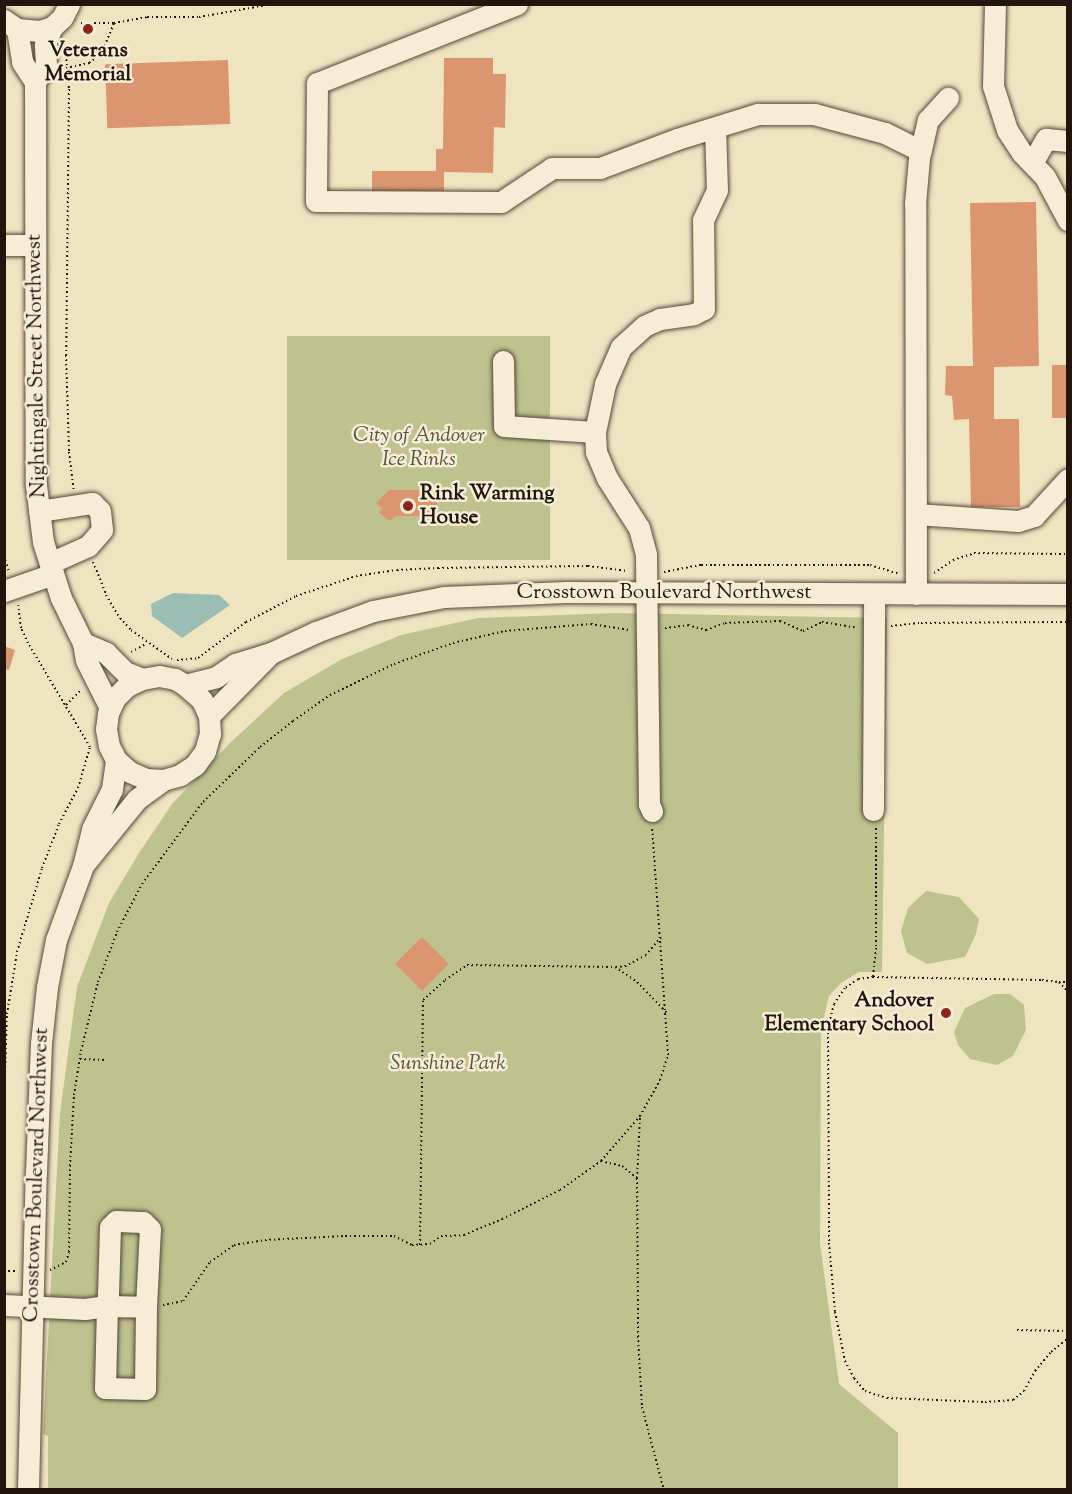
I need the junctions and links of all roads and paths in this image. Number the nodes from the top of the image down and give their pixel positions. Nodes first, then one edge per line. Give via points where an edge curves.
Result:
1 (273, 4) edge
2 (517, 4) edge
3 (995, 4) edge
4 (72, 10) edge
5 (114, 23) junction
6 (11, 25) edge
7 (52, 27) junction
8 (64, 45) dead end
9 (66, 68) junction
10 (35, 82) junction
11 (948, 98) dead end
12 (715, 128) junction
13 (1068, 141) edge
14 (921, 151) junction
15 (1032, 164) junction
16 (1068, 219) edge
17 (4, 245) edge
18 (35, 245) junction
19 (503, 361) dead end
20 (596, 432) junction
21 (1068, 479) edge
22 (77, 504) junction
23 (39, 511) junction
24 (916, 514) junction
25 (88, 546) junction
26 (1068, 554) edge
27 (4, 556) edge
28 (52, 569) junction
29 (634, 573) dead end
30 (660, 573) dead end
31 (934, 573) dead end
32 (902, 574) dead end
33 (11, 589) edge
34 (646, 592) junction
35 (874, 594) junction
36 (916, 594) junction
37 (1068, 594) edge
38 (1068, 622) edge
39 (887, 626) dead end
40 (857, 627) dead end
41 (639, 630) dead end
42 (655, 630) dead end
43 (83, 643) junction
44 (271, 653) junction
45 (142, 679) junction
46 (186, 685) junction
47 (110, 708) junction
48 (208, 716) junction
49 (117, 760) junction
50 (163, 780) junction
51 (873, 810) joint
52 (652, 811) joint
53 (83, 866) junction
54 (661, 938) junction
55 (615, 967) junction
56 (873, 976) junction
57 (1059, 982) junction
58 (1068, 982) edge
59 (1068, 992) edge
60 (667, 1013) junction
61 (80, 1059) junction
62 (106, 1060) dead end
63 (4, 1103) edge
64 (640, 1116) junction
65 (601, 1161) junction
66 (637, 1178) junction
67 (420, 1245) junction
68 (4, 1271) edge
69 (24, 1271) dead end
70 (44, 1271) dead end
71 (4, 1305) edge
72 (32, 1306) junction
73 (107, 1306) junction
74 (146, 1307) junction
75 (1017, 1330) dead end
76 (1068, 1331) edge
77 (1068, 1338) edge
78 (28, 1490) edge
79 (664, 1490) edge

1 - 5 path via 199,18 147,17
2 - 12 street via 317,83 316,201 501,202 552,168 600,168
3 - 15 street via 993,86 1007,130
4 - 5 path
4 - 7 street, Nightingale Street Northwest
5 - 9 path via 101,54 88,63
6 - 7 street, Nightingale Street Northwest via 28,32
6 - 10 street, Nightingale Street Northwest via 22,63
7 - 10 street, Nightingale Street Northwest via 45,44 46,65
8 - 9 path
9 - 22 path via 69,89 66,355 69,452
10 - 18 street, Nightingale Street Northwest
11 - 14 street via 928,120
12 - 14 street via 758,114 814,114 885,133
12 - 20 street via 717,190 703,220 704,309 644,326 621,347 605,384
13 - 15 street via 1046,139
14 - 24 street via 915,204
15 - 16 street via 1045,177
17 - 18 street
18 - 23 street, Nightingale Street Northwest
19 - 20 street via 504,426
20 - 34 street via 596,452 607,478 644,540
21 - 24 street via 1034,516 1018,521
22 - 23 street
22 - 25 street via 92,503 100,511 102,530
23 - 28 street, Nightingale Street Northwest
24 - 36 street
25 - 28 street
25 - 29 path via 106,596 120,618 171,659 184,661 198,658 222,637 260,614 356,576 463,567 600,566
26 - 31 path via 974,553 953,560
27 - 33 path
28 - 33 street
28 - 43 street, Nightingale Street Northwest
30 - 32 path via 728,564 870,565
33 - 63 path via 28,643 90,747 78,788 42,868 17,952 8,1014
34 - 35 street, Crosstown Boulevard Northwest
34 - 44 street, Crosstown Boulevard Northwest via 510,592 411,602 339,623
34 - 52 street
35 - 36 street, Crosstown Boulevard Northwest
35 - 51 street
36 - 37 street, Crosstown Boulevard Northwest
38 - 39 path
40 - 42 path via 822,622 803,632 780,621 725,623 706,630 688,625
41 - 61 path via 591,624 505,631 426,651 330,695 260,747 203,802 142,884 104,963
43 - 45 street via 106,653 125,672
43 - 47 street, Nightingale Street Northwest via 86,660
44 - 46 street, Crosstown Boulevard Northwest via 235,664 216,677
44 - 48 street, Crosstown Boulevard Northwest
45 - 46 street via 159,676
45 - 47 street via 127,686
46 - 48 street via 202,700
47 - 49 street via 106,729
48 - 50 street, Crosstown Boulevard Northwest via 210,734 205,751 195,765
49 - 50 street via 138,775
49 - 53 street, Crosstown Boulevard Northwest via 112,789 92,829
50 - 53 street, Crosstown Boulevard Northwest via 137,799
51 - 56 path
52 - 54 path
53 - 72 street, Crosstown Boulevard Northwest via 56,940 43,1016
54 - 55 path via 639,960
54 - 60 path
55 - 60 path via 637,982
55 - 67 path via 467,965 423,1000
56 - 57 path
56 - 77 path via 858,979 845,988 834,1004 828,1028 829,1243 835,1312 845,1361 854,1378 865,1391 886,1398 1013,1400 1024,1391 1051,1352
57 - 58 path
57 - 59 path
60 - 64 path via 665,1069
61 - 62 path
61 - 70 path via 71,1135 69,1252 66,1262
64 - 65 path
64 - 66 path
65 - 66 path via 622,1166
65 - 67 path via 560,1190 502,1219 464,1235 441,1236 430,1244
66 - 79 path via 642,1407
67 - 74 path via 394,1236 244,1242 226,1249 210,1262 183,1301 172,1306
68 - 69 path
71 - 72 street
72 - 73 street
72 - 78 street, Crosstown Boulevard Northwest
73 - 74 street
73 - 74 street via 110,1227 117,1221 143,1222 150,1228
73 - 74 street via 105,1388 145,1389
75 - 76 path

